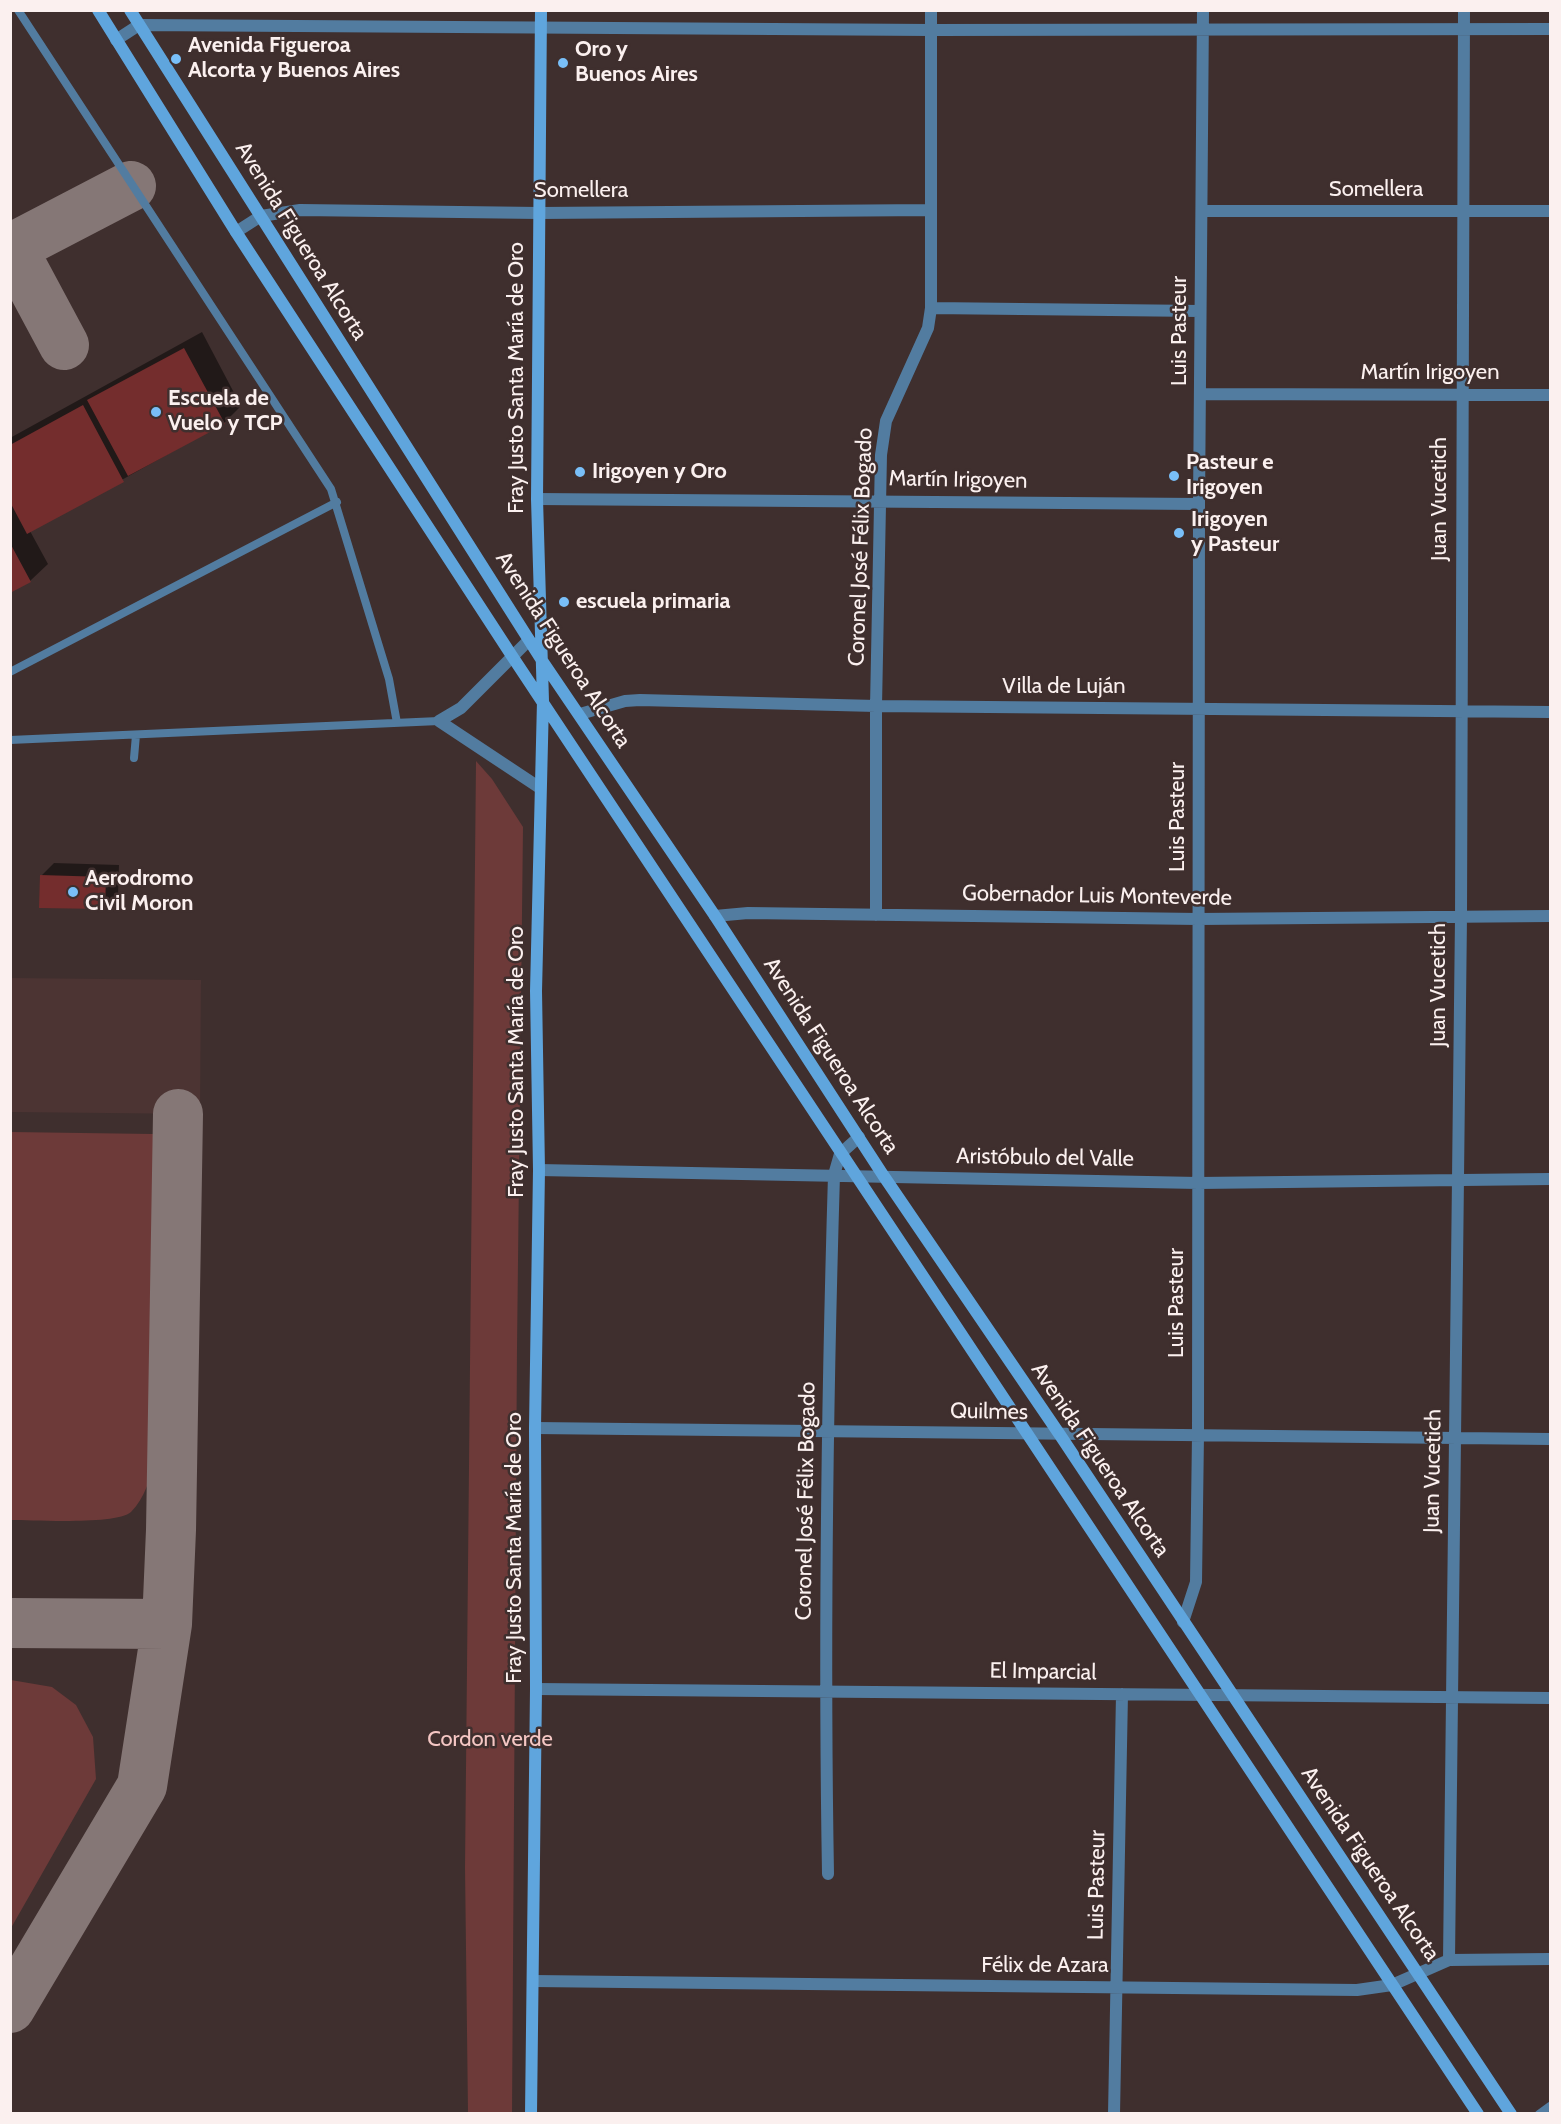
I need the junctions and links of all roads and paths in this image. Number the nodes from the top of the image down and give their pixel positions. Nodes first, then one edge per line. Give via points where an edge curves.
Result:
1 (18, 10) edge
2 (98, 10) edge
3 (130, 10) edge
4 (541, 10) edge
5 (931, 10) edge
6 (1203, 10) edge
7 (1464, 10) edge
8 (139, 25) junction
9 (540, 26) junction
10 (1463, 28) junction
11 (1204, 29) junction
12 (1551, 29) edge
13 (931, 30) junction
14 (116, 40) junction
15 (931, 210) junction
16 (1202, 211) junction
17 (1462, 211) junction
18 (1551, 211) edge
19 (539, 213) junction
20 (261, 216) junction
21 (236, 232) junction
22 (931, 308) junction
23 (1200, 312) junction
24 (1201, 394) junction
25 (1461, 394) junction
26 (1551, 395) edge
27 (537, 499) junction
28 (879, 501) junction
29 (337, 502) junction
30 (1199, 504) junction
31 (529, 640) junction
32 (512, 656) junction
33 (543, 662) junction
34 (10, 672) edge
35 (543, 701) junction
36 (876, 706) junction
37 (1199, 709) junction
38 (1460, 711) junction
39 (1551, 712) edge
40 (580, 714) junction
41 (439, 722) junction
42 (397, 723) junction
43 (136, 735) junction
44 (10, 740) edge
45 (134, 758) dead end
46 (540, 788) junction
47 (876, 915) junction
48 (715, 916) junction
49 (1551, 916) edge
50 (1461, 917) junction
51 (1198, 919) junction
52 (859, 1137) junction
53 (840, 1155) junction
54 (539, 1170) junction
55 (834, 1174) junction
56 (856, 1175) junction
57 (883, 1175) junction
58 (1459, 1179) junction
59 (1551, 1179) edge
60 (1198, 1183) junction
61 (535, 1428) junction
62 (826, 1430) junction
63 (1025, 1433) junction
64 (1060, 1435) junction
65 (1198, 1435) junction
66 (1455, 1437) junction
67 (1551, 1438) edge
68 (1183, 1622) junction
69 (536, 1689) junction
70 (825, 1690) junction
71 (1198, 1693) junction
72 (1122, 1694) junction
73 (1231, 1694) junction
74 (1451, 1697) junction
75 (1551, 1698) edge
76 (828, 1874) dead end
77 (1551, 1959) edge
78 (1449, 1960) junction
79 (1418, 1973) junction
80 (533, 1981) junction
81 (1392, 1985) junction
82 (1116, 1988) junction
83 (1551, 2106) edge
84 (531, 2114) edge
85 (1114, 2114) edge
86 (1478, 2114) edge
87 (1511, 2114) edge
88 (1539, 2114) edge

1 - 29 lane
2 - 14 main road, Avenida Figueroa Alcorta
3 - 8 main road, Avenida Figueroa Alcorta
4 - 9 main road, Fray Justo Santa María de Oro
5 - 13 street, Coronel José Félix Bogado
6 - 11 street, Luis Pasteur
7 - 10 street, Juan Vucetich
8 - 9 street
8 - 14 street
8 - 20 main road, Avenida Figueroa Alcorta
9 - 13 street
9 - 19 main road, Fray Justo Santa María de Oro
10 - 11 street
10 - 12 street
10 - 17 street, Juan Vucetich
11 - 13 street
11 - 16 street, Luis Pasteur
13 - 15 street, Coronel José Félix Bogado
14 - 21 main road, Avenida Figueroa Alcorta
15 - 19 street, Somellera
15 - 22 street, Coronel José Félix Bogado
16 - 17 street, Somellera
16 - 23 street, Luis Pasteur
17 - 18 street, Somellera
17 - 25 street, Juan Vucetich
19 - 20 street, Somellera via 300,210
19 - 27 main road, Fray Justo Santa María de Oro
20 - 21 street, Somellera
20 - 31 main road, Avenida Figueroa Alcorta
21 - 32 main road, Avenida Figueroa Alcorta
22 - 23 street
22 - 28 street, Coronel José Félix Bogado via 928,328 886,421
23 - 24 street, Luis Pasteur
24 - 25 street, Martín Irigoyen
24 - 30 street, Luis Pasteur
25 - 26 street, Martín Irigoyen
25 - 38 street, Juan Vucetich
27 - 28 street, Martín Irigoyen
27 - 33 main road, Fray Justo Santa María de Oro
28 - 30 street, Martín Irigoyen
28 - 36 street, Coronel José Félix Bogado
29 - 34 lane
29 - 42 lane via 389,679
30 - 37 street, Luis Pasteur
31 - 32 street
31 - 33 main road, Avenida Figueroa Alcorta
32 - 35 main road, Avenida Figueroa Alcorta
32 - 41 street via 461,708
33 - 35 main road, Fray Justo Santa María de Oro
33 - 40 main road, Avenida Figueroa Alcorta
35 - 46 main road, Fray Justo Santa María de Oro
35 - 53 main road, Avenida Figueroa Alcorta
36 - 37 street, Villa de Luján
36 - 40 street, Villa de Luján via 632,701
36 - 47 street, Coronel José Félix Bogado
37 - 38 street, Villa de Luján
37 - 51 street, Luis Pasteur
38 - 39 street, Villa de Luján
38 - 50 street, Juan Vucetich
40 - 48 main road, Avenida Figueroa Alcorta
41 - 42 lane
41 - 46 street
42 - 43 lane
43 - 44 lane
43 - 45 lane
46 - 54 main road, Fray Justo Santa María de Oro via 536,991
47 - 48 street, Gobernador Luis Monteverde
47 - 51 street, Gobernador Luis Monteverde
48 - 52 main road, Avenida Figueroa Alcorta
49 - 50 street, Gobernador Luis Monteverde
50 - 51 street, Gobernador Luis Monteverde
50 - 58 street, Juan Vucetich
51 - 60 street, Luis Pasteur
52 - 53 street, Coronel José Félix Bogado
52 - 57 main road, Avenida Figueroa Alcorta
53 - 55 street, Coronel José Félix Bogado
53 - 56 main road, Avenida Figueroa Alcorta
54 - 55 street, Aristóbulo del Valle
54 - 61 main road, Fray Justo Santa María de Oro
55 - 56 street, Aristóbulo del Valle
55 - 62 street, Coronel José Félix Bogado
56 - 57 street, Aristóbulo del Valle
56 - 63 main road, Avenida Figueroa Alcorta
57 - 60 street, Aristóbulo del Valle
57 - 64 main road, Avenida Figueroa Alcorta
58 - 59 street, Aristóbulo del Valle
58 - 60 street, Aristóbulo del Valle
58 - 66 street, Juan Vucetich
60 - 65 street, Luis Pasteur
61 - 62 street, Quilmes
61 - 69 main road, Fray Justo Santa María de Oro
62 - 63 street, Quilmes
62 - 70 street, Coronel José Félix Bogado
63 - 64 street, Quilmes
63 - 71 main road, Avenida Figueroa Alcorta
64 - 65 street, Quilmes
64 - 68 main road, Avenida Figueroa Alcorta
65 - 66 street, Quilmes
65 - 68 street, Luis Pasteur via 1196,1582
66 - 67 street, Quilmes
66 - 74 street, Juan Vucetich
68 - 73 main road, Avenida Figueroa Alcorta
69 - 70 street, El Imparcial
69 - 80 main road, Fray Justo Santa María de Oro
70 - 72 street, El Imparcial
70 - 76 street, Coronel José Félix Bogado
71 - 72 street, El Imparcial
71 - 73 street, El Imparcial
71 - 81 main road, Avenida Figueroa Alcorta
72 - 82 street, Luis Pasteur
73 - 74 street, El Imparcial
73 - 79 main road, Avenida Figueroa Alcorta
74 - 75 street, El Imparcial
74 - 78 street, Juan Vucetich
77 - 78 street, Félix de Azara
78 - 79 street, Félix de Azara
79 - 81 street, Félix de Azara
79 - 87 main road, Avenida Figueroa Alcorta
80 - 82 street, Félix de Azara
80 - 84 main road, Fray Justo Santa María de Oro
81 - 82 street, Félix de Azara via 1357,1990
81 - 86 main road, Avenida Figueroa Alcorta
82 - 85 street, Luis Pasteur
83 - 88 lane

